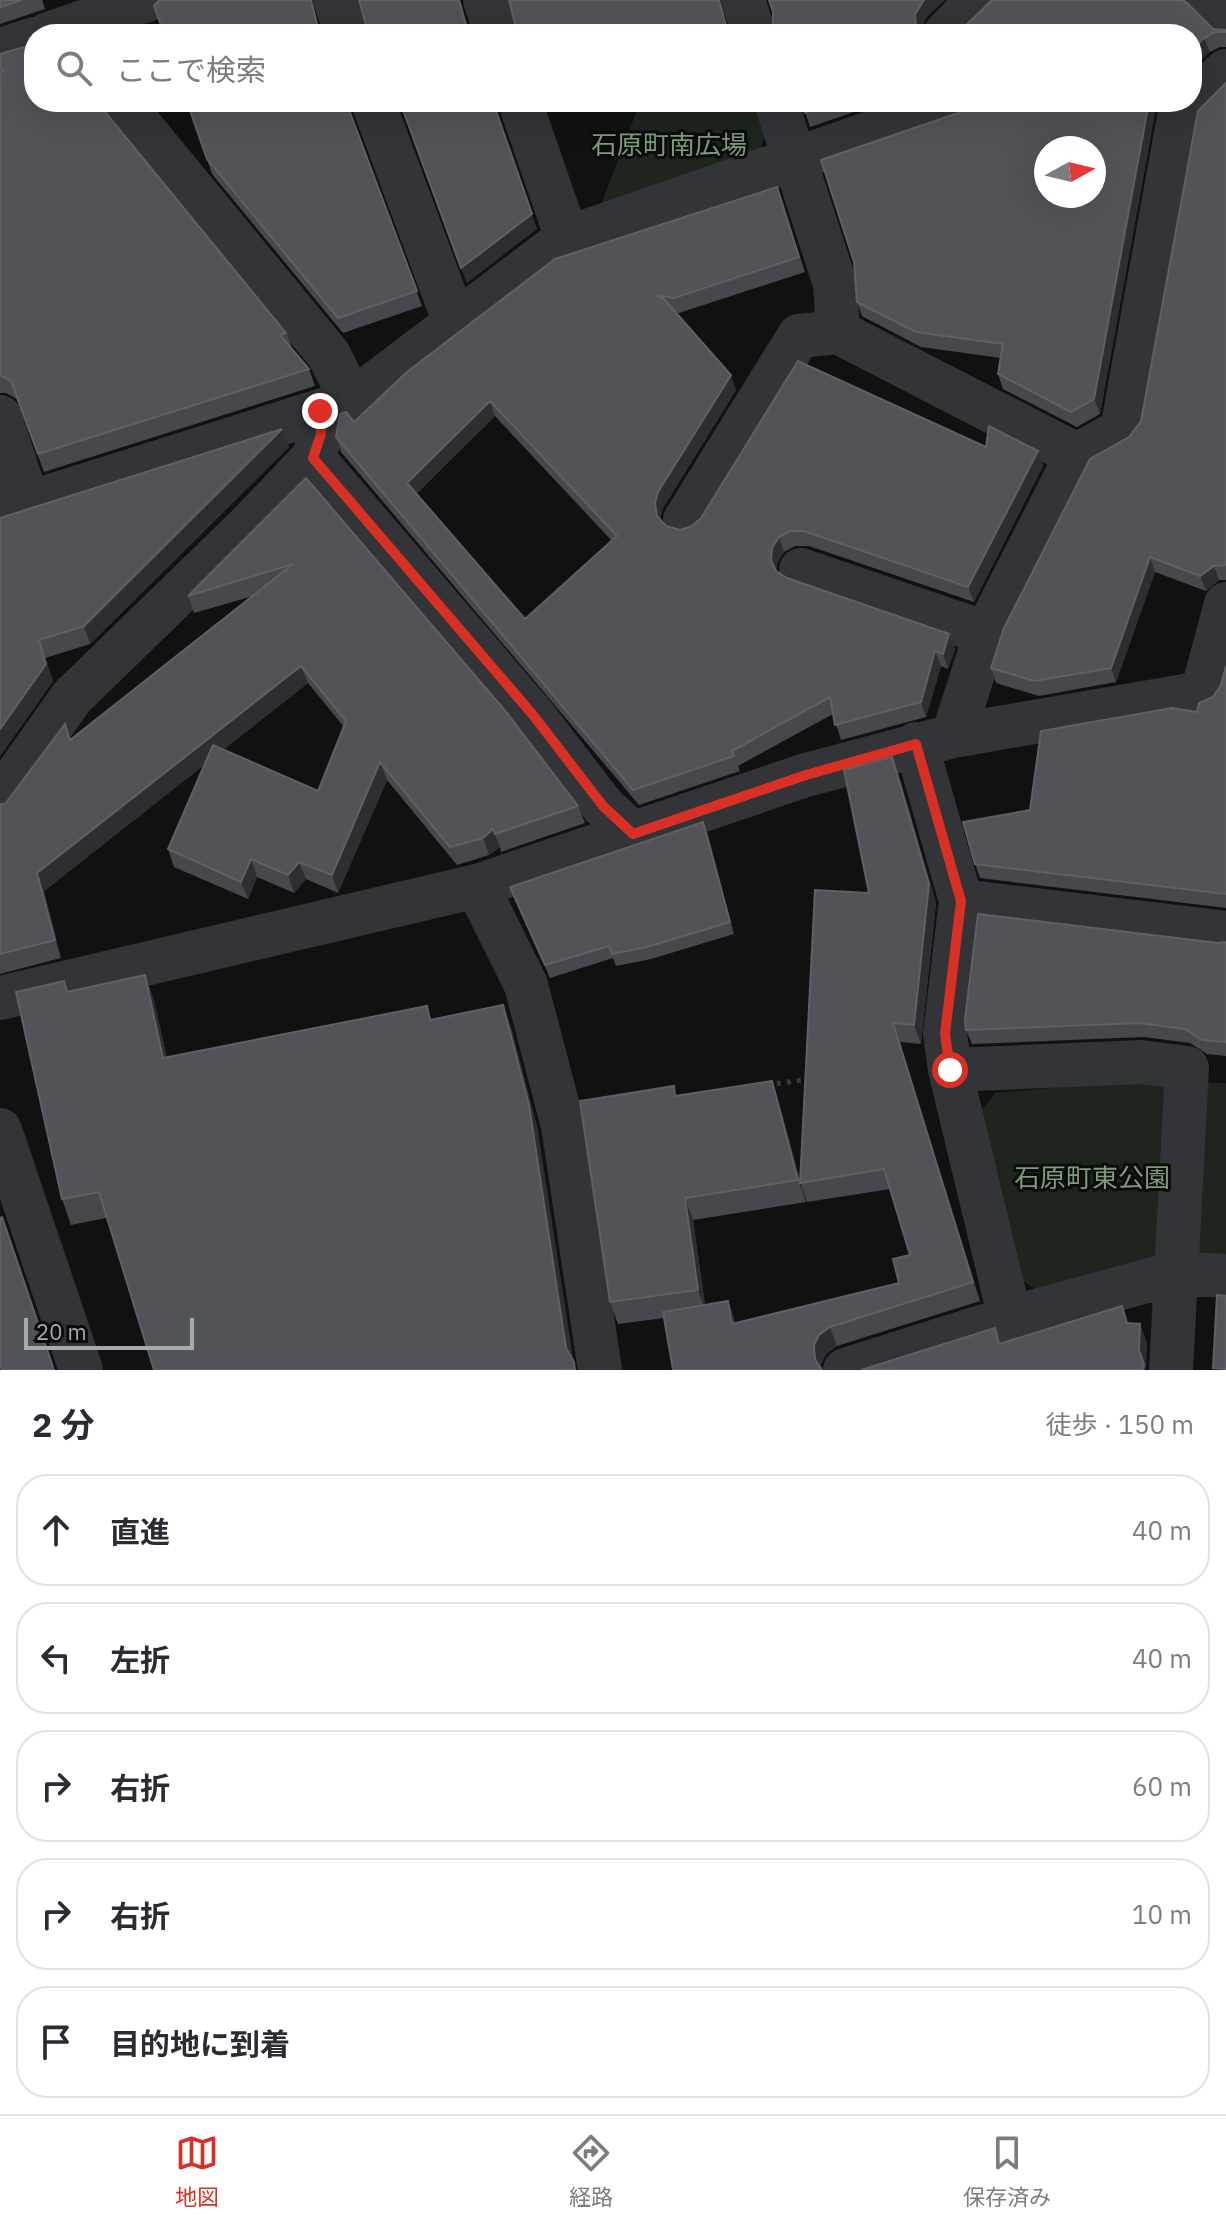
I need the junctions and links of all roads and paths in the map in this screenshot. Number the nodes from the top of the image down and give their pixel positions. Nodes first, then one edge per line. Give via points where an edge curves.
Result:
1 (147, 0) edge
2 (335, 0) edge
3 (485, 0) edge
4 (743, 0) edge
5 (978, 0) edge
6 (1209, 0) edge
7 (1226, 20) edge
8 (68, 24) edge
9 (343, 24) edge
10 (493, 24) edge
11 (751, 24) edge
12 (955, 24) edge
13 (24, 41) edge
14 (0, 50) edge
15 (1226, 71) edge
16 (1202, 93) edge
17 (129, 112) edge
18 (377, 112) edge
19 (523, 112) edge
20 (779, 112) edge
21 (932, 112) edge
22 (1180, 112) edge
23 (795, 162) junction
24 (567, 238) junction
25 (455, 323) junction
26 (838, 332) junction
27 (336, 406) junction
28 (0, 417) edge
29 (1077, 455) junction
30 (313, 458) junction
31 (14, 507) edge
32 (685, 520) dead end
33 (801, 570) dead end
34 (1226, 604) edge
35 (986, 633) junction
36 (1214, 694) edge
37 (934, 740) junction
38 (0, 799) edge
39 (633, 834) junction
40 (477, 886) junction
41 (961, 901) junction
42 (1226, 933) edge
43 (0, 998) edge
44 (1207, 1069) edge
45 (950, 1070) junction
46 (822, 1077) edge
47 (763, 1086) edge
48 (0, 1130) edge
49 (1176, 1273) junction
50 (1226, 1276) edge
51 (1010, 1318) junction
52 (81, 1370) edge
53 (600, 1370) edge
54 (845, 1370) edge
55 (1171, 1370) edge

1 - 8 street
2 - 9 street
3 - 10 street
4 - 11 street
5 - 12 street
6 - 7 street
13 - 14 street
15 - 16 street
17 - 27 street via 329,355
18 - 25 street
19 - 24 street
20 - 23 street
21 - 23 street
22 - 29 street via 1122,430
23 - 24 street
23 - 26 street via 835,284
24 - 25 street
25 - 27 street
26 - 29 street
26 - 32 street via 799,336
27 - 30 street
27 - 31 street
28 - 31 street
29 - 35 street
30 - 38 street via 72,697
30 - 39 street via 533,715 603,806
33 - 35 street
34 - 36 street
35 - 37 street
36 - 37 street
37 - 39 street via 806,775
37 - 41 street
39 - 40 street
40 - 43 street
40 - 53 street via 526,985 563,1126
41 - 42 street
41 - 45 street via 945,1034
44 - 45 street via 1141,1062
44 - 49 street
45 - 51 street
46 - 47 path
48 - 52 street
49 - 50 street
49 - 51 street
49 - 55 street
51 - 54 street

